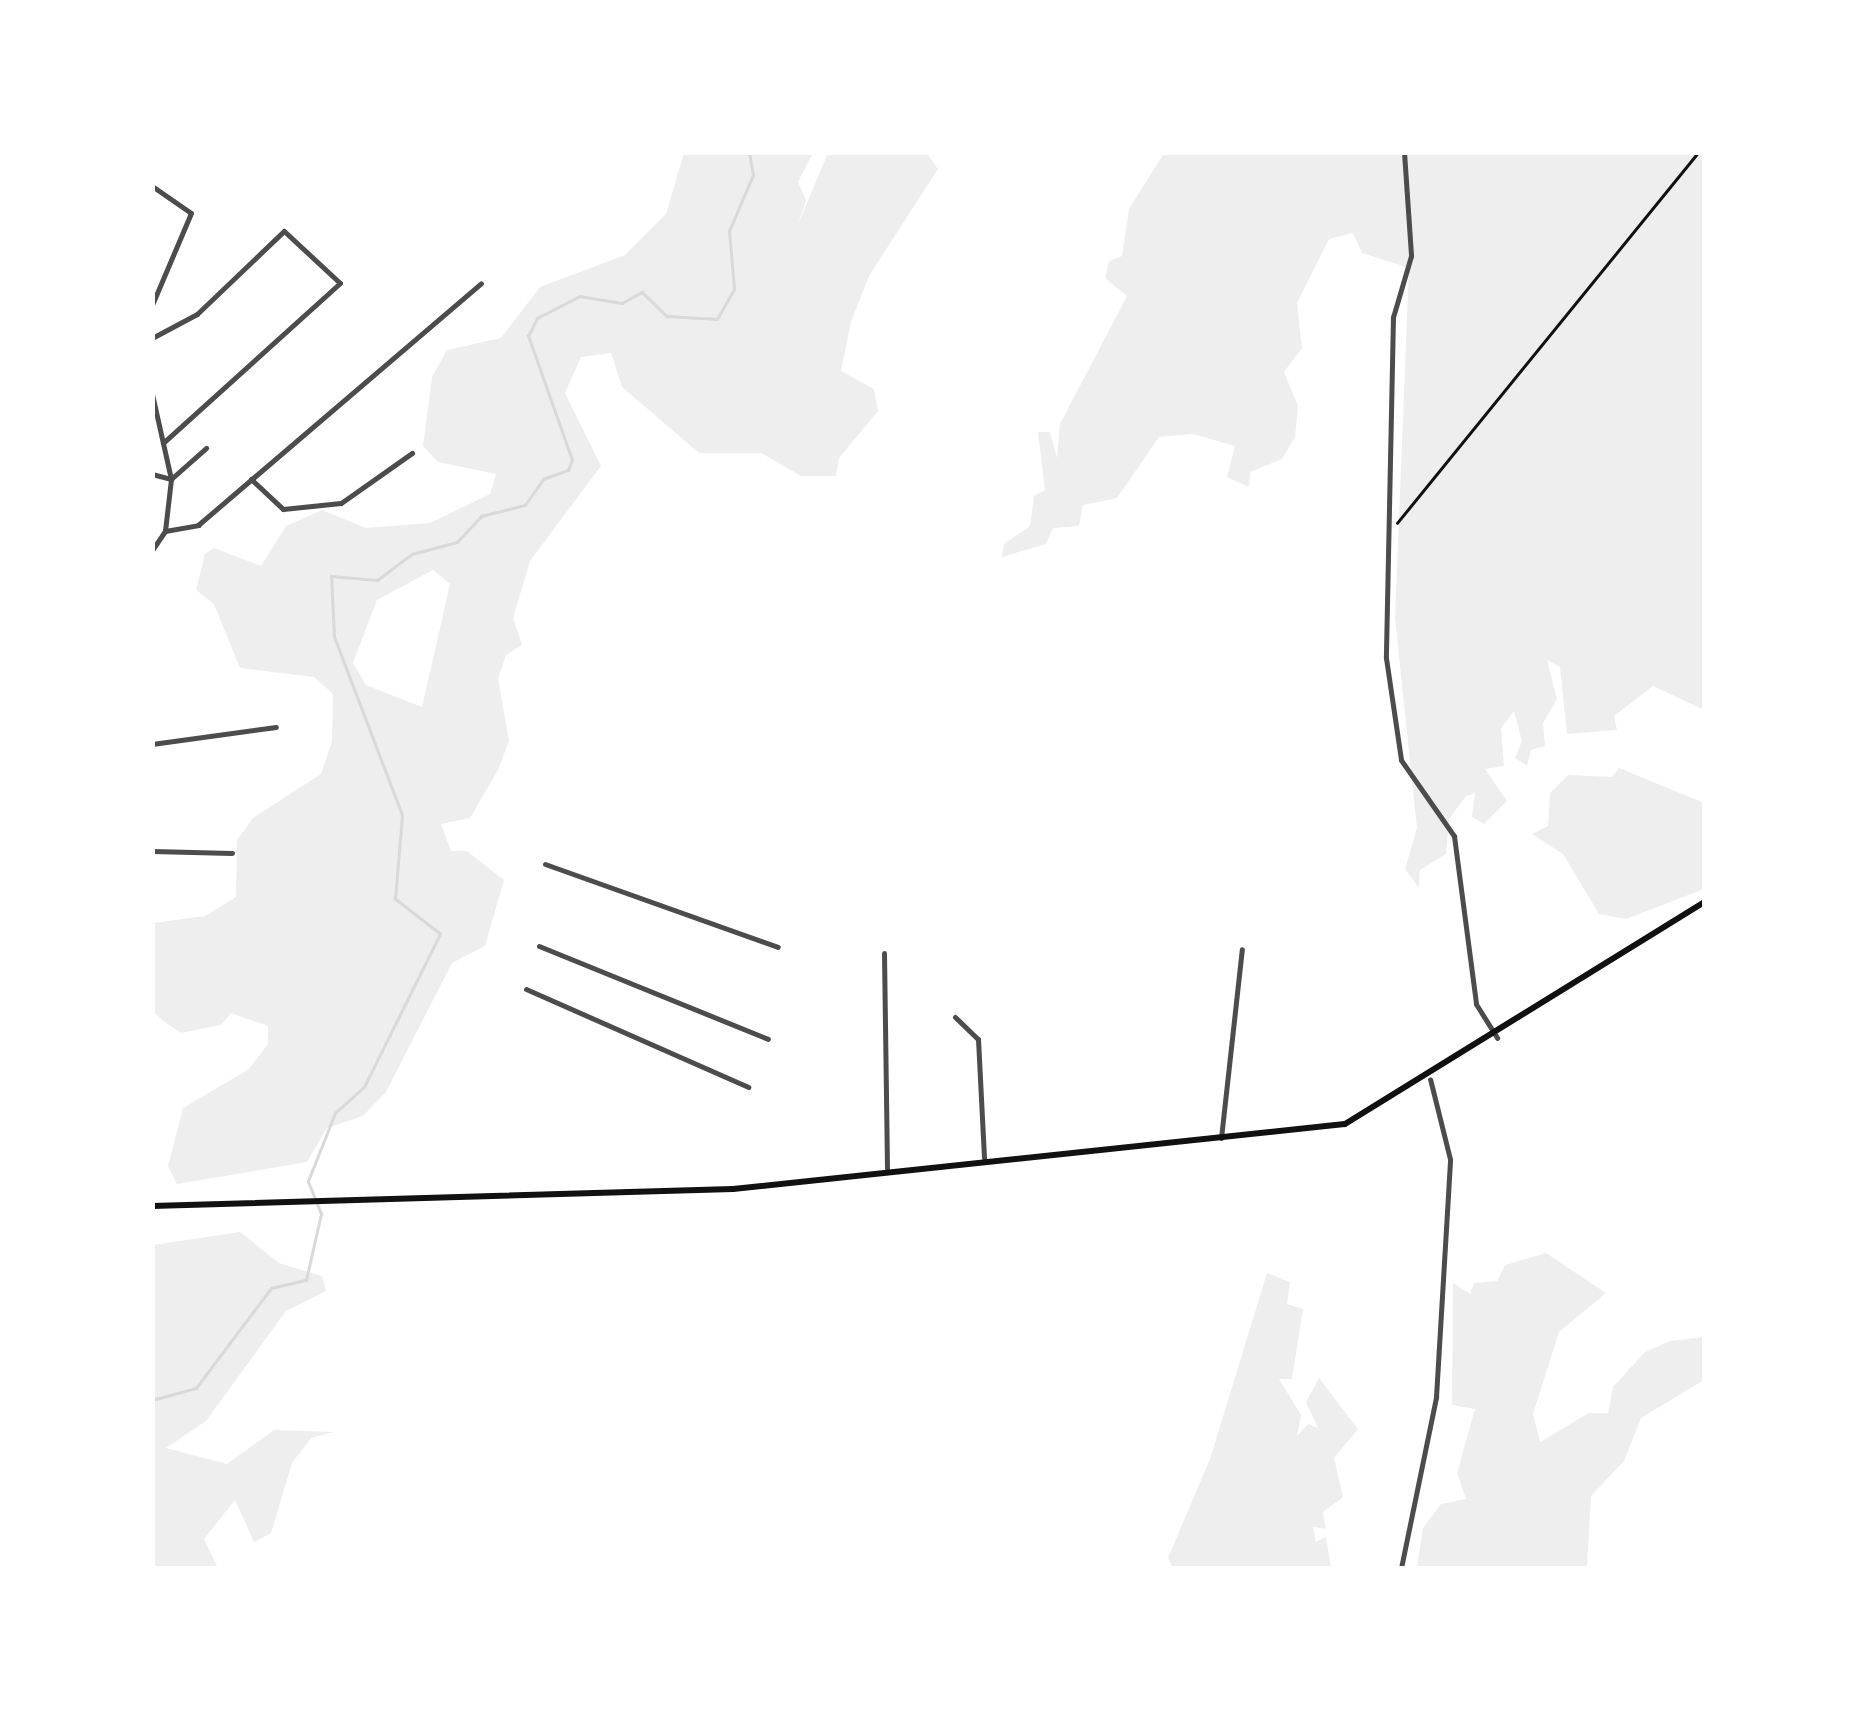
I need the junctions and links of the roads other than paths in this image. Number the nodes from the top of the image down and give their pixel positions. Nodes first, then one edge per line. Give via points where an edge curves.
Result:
1 (1404, 152) edge
2 (152, 186) edge
3 (482, 283) dead end
4 (152, 305) edge
5 (152, 338) edge
6 (152, 394) edge
7 (164, 442) junction
8 (206, 448) dead end
9 (412, 453) dead end
10 (152, 474) edge
11 (171, 479) junction
12 (251, 479) junction
13 (165, 531) junction
14 (152, 550) edge
15 (276, 727) dead end
16 (152, 744) edge
17 (152, 851) edge
18 (232, 853) dead end
19 (545, 864) dead end
20 (1704, 902) edge
21 (539, 946) dead end
22 (778, 946) dead end
23 (1242, 949) dead end
24 (884, 953) dead end
25 (526, 988) dead end
26 (954, 1016) dead end
27 (1497, 1038) junction
28 (768, 1039) dead end
29 (1430, 1080) junction
30 (748, 1087) dead end
31 (1222, 1138) junction
32 (984, 1158) junction
33 (886, 1168) junction
34 (152, 1206) edge
35 (1401, 1568) edge

1 - 27 street via 1411,256 1393,318 1386,658 1401,760 1454,836 1476,1004
2 - 4 street via 191,213
3 - 12 street
5 - 7 street via 197,314 284,231 340,284
6 - 7 street
7 - 11 street
8 - 11 street
9 - 12 street via 341,503 283,509
10 - 11 street
11 - 13 street
12 - 13 street via 198,526
13 - 14 street
15 - 16 street
17 - 18 street
19 - 22 street
20 - 27 main road
21 - 28 street
23 - 31 street
24 - 33 street
25 - 30 street
26 - 32 street via 978,1039
27 - 29 main road
29 - 31 main road via 1344,1124
29 - 35 street via 1450,1158 1436,1396
31 - 32 main road
32 - 33 main road
33 - 34 main road via 624,1195

